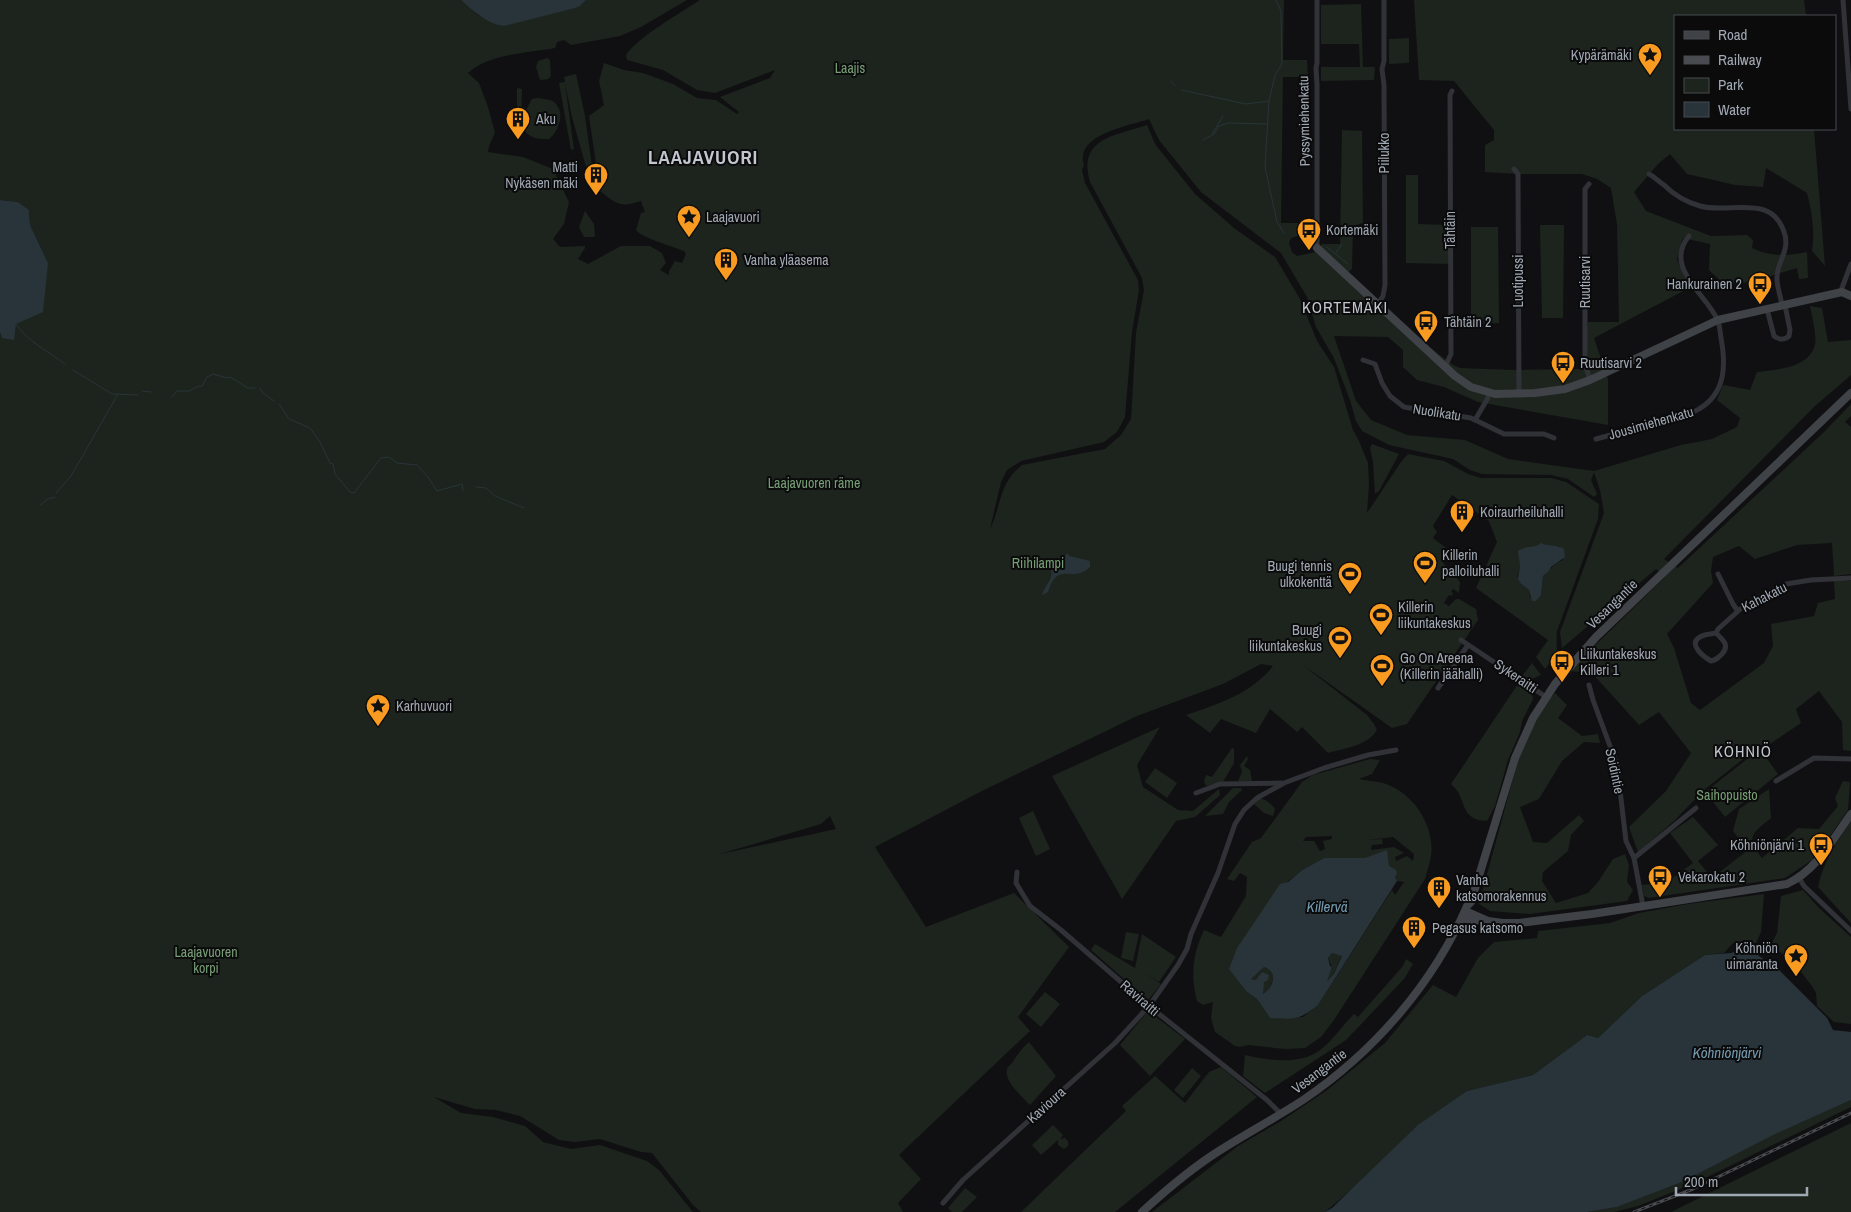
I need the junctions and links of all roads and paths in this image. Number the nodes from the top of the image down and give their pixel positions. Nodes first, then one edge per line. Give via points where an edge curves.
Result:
1 (1317, 0) edge
2 (1384, 0) edge
3 (1843, 0) edge
4 (1849, 49) edge
5 (1452, 91) dead end
6 (1851, 105) edge
7 (1851, 109) edge
8 (1514, 169) dead end
9 (1649, 174) dead end
10 (1589, 184) dead end
11 (1689, 236) dead end
12 (1317, 245) joint
13 (1851, 264) edge
14 (1842, 292) junction
15 (1851, 296) edge
16 (1378, 304) junction
17 (1784, 305) junction
18 (1767, 309) junction
19 (1718, 320) junction
20 (1363, 360) dead end
21 (1445, 367) junction
22 (1590, 380) junction
23 (1490, 393) junction
24 (1851, 393) edge
25 (1519, 394) junction
26 (1475, 420) junction
27 (1554, 438) dead end
28 (1596, 439) dead end
29 (1718, 574) dead end
30 (1851, 578) edge
31 (1737, 610) junction
32 (1716, 633) junction
33 (1461, 640) dead end
34 (1468, 645) junction
35 (1589, 684) dead end
36 (1438, 688) dead end
37 (1546, 696) junction
38 (1396, 750) dead end
39 (1851, 759) edge
40 (1776, 781) dead end
41 (1284, 783) junction
42 (1196, 793) dead end
43 (1696, 808) dead end
44 (1851, 814) edge
45 (1634, 858) junction
46 (1017, 872) dead end
47 (1799, 878) junction
48 (1643, 906) junction
49 (1465, 911) junction
50 (1851, 931) edge
51 (1149, 1006) junction
52 (1280, 1113) junction
53 (943, 1203) dead end
54 (1142, 1212) edge

1 - 12 street, Pyssymiehenkatu
2 - 16 street, Piilukko via 1385,285
3 - 4 street
4 - 6 street
5 - 21 street, Tähtäin via 1452,354
6 - 7 street
8 - 25 street, Luotipussi via 1518,174
9 - 17 street via 1678,197 1700,206 1714,209 1753,207 1770,213 1778,221 1785,237 1785,250 1777,276
10 - 22 street, Ruutisarvi via 1585,189 1585,364
11 - 19 street via 1683,248 1683,269
12 - 16 street, Pyssymiehenkatu
13 - 14 street
14 - 15 street
14 - 17 street, Pyssymiehenkatu
16 - 21 street, Pyssymiehenkatu
17 - 18 street, Pyssymiehenkatu
17 - 18 street via 1790,330 1789,336 1783,339 1774,336
18 - 19 street, Pyssymiehenkatu
19 - 22 street, Pyssymiehenkatu
19 - 28 street, Jousimiehenkatu via 1725,364 1720,384 1710,400 1699,410 1684,416
20 - 26 street, Nuolikatu via 1375,364 1390,396 1404,407
21 - 23 street, Pyssymiehenkatu via 1463,382
22 - 25 street, Pyssymiehenkatu via 1551,392
23 - 25 street, Pyssymiehenkatu
23 - 26 street, Nuolikatu
24 - 37 street, Vesangantie via 1596,637
26 - 27 street, Nuolikatu via 1504,434 1544,434
29 - 31 street
30 - 31 street, Kahakatu via 1786,584
31 - 32 street, Kahakatu
32 - 32 street, Kahakatu via 1696,640 1702,655 1711,661 1717,660 1726,647
33 - 34 street, Sykeraitti
34 - 36 street
34 - 37 street, Sykeraitti
35 - 45 street, Soidintie via 1617,765 1626,841
37 - 49 street, Vesangantie via 1515,758 1490,845
38 - 41 street via 1368,755
39 - 40 street via 1814,758
41 - 42 street via 1220,784
41 - 51 street, Kavioura via 1257,798 1235,824 1187,948
43 - 45 street
44 - 47 street via 1816,864
45 - 48 street, Soidintie
46 - 51 street, Raviraitti via 1016,883 1030,906
47 - 48 street via 1776,886
47 - 50 street
48 - 49 street via 1519,923 1474,921
49 - 52 street, Vesangantie via 1419,989 1384,1031 1320,1088
51 - 52 street, Raviraitti
51 - 53 street, Kavioura via 1120,1038 963,1180
52 - 54 street, Vesangantie via 1219,1151

